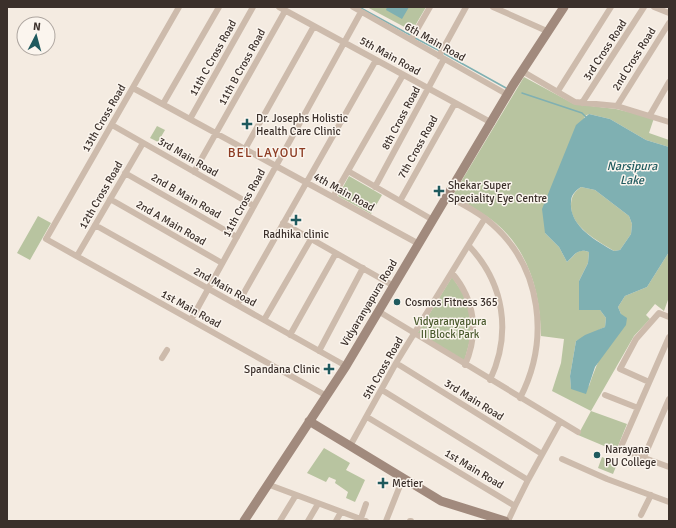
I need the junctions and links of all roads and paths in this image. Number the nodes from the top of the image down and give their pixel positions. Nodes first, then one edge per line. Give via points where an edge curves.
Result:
1 (179, 7) edge
2 (219, 7) edge
3 (253, 7) edge
4 (278, 7) edge
5 (353, 7) edge
6 (430, 7) edge
7 (466, 7) edge
8 (564, 7) edge
9 (611, 7) edge
10 (644, 7) edge
11 (654, 7) edge
12 (497, 8) edge
13 (285, 11) junction
14 (361, 12) junction
15 (669, 13) edge
16 (669, 23) edge
17 (314, 26) junction
18 (548, 32) junction
19 (414, 36) junction
20 (344, 43) junction
21 (442, 54) junction
22 (376, 60) junction
23 (522, 71) junction
24 (403, 75) junction
25 (669, 82) edge
26 (133, 88) junction
27 (428, 88) junction
28 (558, 91) junction
29 (508, 95) junction
30 (455, 103) junction
31 (582, 103) junction
32 (164, 104) junction
33 (617, 106) junction
34 (650, 115) junction
35 (190, 119) junction
36 (669, 122) edge
37 (492, 123) junction
38 (112, 125) junction
39 (216, 133) junction
40 (143, 143) junction
41 (245, 149) junction
42 (276, 166) junction
43 (348, 171) junction
44 (194, 172) junction
45 (125, 173) junction
46 (305, 182) junction
47 (375, 187) junction
48 (448, 196) junction
49 (333, 197) junction
50 (110, 199) junction
51 (400, 201) junction
52 (254, 206) junction
53 (485, 218) junction
54 (433, 220) junction
55 (283, 223) junction
56 (95, 225) junction
57 (237, 237) junction
58 (46, 239) joint
59 (311, 239) junction
60 (419, 244) junction
61 (469, 246) junction
62 (336, 253) junction
63 (77, 256) junction
64 (222, 263) junction
65 (363, 268) junction
66 (452, 273) junction
67 (394, 286) junction
68 (208, 289) junction
69 (237, 305) junction
70 (378, 311) junction
71 (669, 318) edge
72 (191, 320) junction
73 (264, 320) junction
74 (414, 334) junction
75 (290, 335) junction
76 (669, 337) edge
77 (167, 350) dead end
78 (318, 351) junction
79 (162, 358) dead end
80 (396, 363) junction
81 (465, 365) junction
82 (346, 366) junction
83 (490, 380) junction
84 (649, 382) junction
85 (382, 390) junction
86 (605, 394) dead end
87 (325, 395) junction
88 (520, 398) junction
89 (669, 399) edge
90 (638, 408) junction
91 (367, 417) junction
92 (310, 422) junction
93 (560, 422) junction
94 (578, 432) dead end
95 (350, 446) junction
96 (542, 454) junction
97 (644, 457) junction
98 (562, 459) dead end
99 (669, 467) edge
100 (403, 478) junction
101 (528, 480) junction
102 (267, 484) junction
103 (296, 495) junction
104 (651, 495) junction
105 (669, 502) edge
106 (318, 504) junction
107 (366, 504) dead end
108 (515, 506) junction
109 (341, 512) junction
110 (641, 515) dead end
111 (362, 520) edge
112 (244, 521) edge
113 (280, 521) edge
114 (308, 521) edge
115 (336, 521) edge
116 (386, 521) edge
117 (505, 521) edge

1 - 26 street, 13th Cross Road
2 - 32 street
3 - 35 street, 11th C Cross Road
4 - 13 street, 5th Main Road
5 - 14 street, 6th Main Road
6 - 19 street
7 - 21 street, 8th Cross Road
8 - 18 main road, Vidyaranyapura Road
9 - 28 street
10 - 31 street, 3rd Cross Road
11 - 15 street
12 - 18 street
13 - 17 street, 5th Main Road
13 - 39 street, 11th B Cross Road
14 - 19 street, 6th Main Road
14 - 20 street, 11th Cross Road
16 - 33 street, 2nd Cross Road
17 - 20 street, 5th Main Road
17 - 41 street
18 - 23 main road, Vidyaranyapura Road
19 - 21 street, 6th Main Road
20 - 22 street, 5th Main Road
20 - 42 street, 11th Cross Road
21 - 27 street, 8th Cross Road
21 - 29 street, 6th Main Road
22 - 24 street, 5th Main Road
22 - 46 street
23 - 28 street
23 - 29 main road, Vidyaranyapura Road
24 - 27 street, 5th Main Road
24 - 43 street
25 - 34 street
26 - 32 street, 4th Main Road
26 - 38 street, 13th Cross Road
27 - 30 street, 5th Main Road
27 - 47 street, 8th Cross Road
28 - 31 street via 575,102
29 - 37 main road, Vidyaranyapura Road
30 - 37 street, 5th Main Road
30 - 51 street, 7th Cross Road
31 - 33 street
32 - 35 street, 4th Main Road
33 - 34 street
34 - 36 street
35 - 39 street, 4th Main Road
37 - 48 main road, Vidyaranyapura Road
38 - 40 street, 3rd Main Road
38 - 58 street, 13th Cross Road
39 - 41 street, 4th Main Road
39 - 44 street, 11th B Cross Road
40 - 44 street, 3rd Main Road
40 - 45 street, 12th Cross Road
41 - 42 street, 4th Main Road
42 - 46 street, 4th Main Road
42 - 52 street, 11th Cross Road
43 - 47 street
43 - 49 street
44 - 52 street, 3rd Main Road
45 - 50 street, 12th Cross Road
45 - 57 street, 2nd B Main Road
46 - 49 street, 4th Main Road
46 - 55 street
47 - 51 street
48 - 53 street
48 - 54 main road, Vidyaranyapura Road
49 - 60 street, 4th Main Road
50 - 56 street, 12th Cross Road
50 - 64 street, 2nd A Main Road
51 - 54 street
52 - 57 street, 11th Cross Road
53 - 61 street, 5th Cross Road
53 - 88 street via 519,256 532,285 537,305 535,359
54 - 60 main road, Vidyaranyapura Road
55 - 59 street
55 - 69 street
56 - 63 street, 12th Cross Road
56 - 68 street, 2nd Main Road
57 - 64 street, 11th Cross Road
58 - 63 street, 1st Main Road
59 - 62 street
59 - 73 street
60 - 67 main road, Vidyaranyapura Road
61 - 66 street, 5th Cross Road
61 - 83 street via 490,275 498,292 502,310 502,346
62 - 65 street
62 - 75 street
63 - 72 street, 1st Main Road
64 - 68 street, 11th Cross Road
65 - 67 street
65 - 78 street
66 - 74 street, 5th Cross Road
66 - 81 street via 468,298 473,320 473,343
67 - 70 main road, Vidyaranyapura Road
68 - 69 street, 2nd Main Road
68 - 72 street, 11th Cross Road
69 - 73 street, 2nd Main Road
70 - 74 street
70 - 82 main road, Vidyaranyapura Road
71 - 84 street via 659,313 636,339 620,369
72 - 87 street, 1st Main Road
73 - 75 street, 2nd Main Road
74 - 80 street, 5th Cross Road
74 - 81 street
75 - 78 street, 2nd Main Road
76 - 84 street
77 - 79 street
78 - 82 street, 2nd Main Road
80 - 85 street, 5th Cross Road
80 - 96 street, 3rd Main Road
81 - 83 street
82 - 87 main road, Vidyaranyapura Road
83 - 88 street
84 - 90 street
85 - 91 street, 5th Cross Road
85 - 101 street
86 - 90 street
87 - 92 main road, Vidyaranyapura Road
88 - 93 street
89 - 97 street
90 - 97 street via 620,449
91 - 95 street, 5th Cross Road
91 - 108 street, 1st Main Road
92 - 95 main road
92 - 102 main road, Vidyaranyapura Road
93 - 94 street
93 - 96 street
95 - 100 main road
96 - 101 street
97 - 99 street
98 - 104 street
100 - 116 street
100 - 117 main road via 441,501
101 - 108 street
102 - 103 street
102 - 112 main road, Vidyaranyapura Road
103 - 106 street
103 - 113 street
104 - 105 street
104 - 110 street
106 - 109 street
106 - 114 street
107 - 111 street
108 - 117 street
109 - 111 street
109 - 115 street

